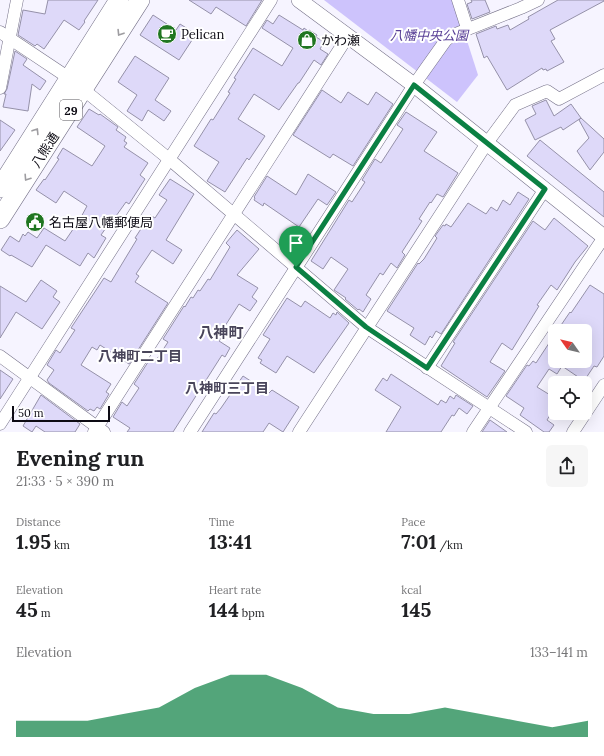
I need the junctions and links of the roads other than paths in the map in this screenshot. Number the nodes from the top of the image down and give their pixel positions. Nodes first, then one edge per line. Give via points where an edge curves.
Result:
1 (17, 0) edge
2 (119, 0) edge
3 (140, 0) edge
4 (271, 0) edge
5 (299, 0) edge
6 (458, 0) edge
7 (538, 0) edge
8 (467, 28) junction
9 (5, 35) edge
10 (348, 36) junction
11 (604, 75) edge
12 (69, 78) junction
13 (414, 85) junction
14 (0, 88) edge
15 (84, 90) junction
16 (487, 143) junction
17 (169, 160) junction
18 (0, 188) edge
19 (545, 189) junction
20 (234, 214) junction
21 (0, 219) edge
22 (604, 237) edge
23 (296, 267) junction
24 (366, 327) junction
25 (0, 356) edge
26 (427, 368) junction
27 (30, 377) junction
28 (604, 385) edge
29 (488, 408) junction
30 (0, 424) edge
31 (98, 430) edge
32 (190, 432) edge
33 (299, 432) edge
34 (473, 432) edge
35 (526, 432) edge
36 (573, 432) edge

1 - 9 street
2 - 12 main road, 八熊通 / 29
3 -> 15 main road, 八熊通 / 29
4 - 17 street
5 - 10 street
6 - 8 street
7 - 8 street
8 - 13 street via 446,40
9 - 12 street
9 - 14 street
10 - 13 street
10 - 20 street
11 - 16 street via 559,99 547,91 515,105
18 -> 12 main road, 八熊通 / 29
13 - 16 street
13 - 23 street
15 - 17 street
15 -> 21 main road, 八熊通 / 29
16 - 19 street
16 - 24 street
17 - 20 street
17 - 27 street
19 - 22 street
19 - 26 street
20 - 23 street
20 - 31 street
22 - 29 street
23 - 24 street
23 - 32 street
24 - 26 street
24 - 33 street
25 - 27 street
26 - 29 street
27 - 30 street
27 - 31 street
28 - 36 street
29 - 34 street
29 - 35 street

